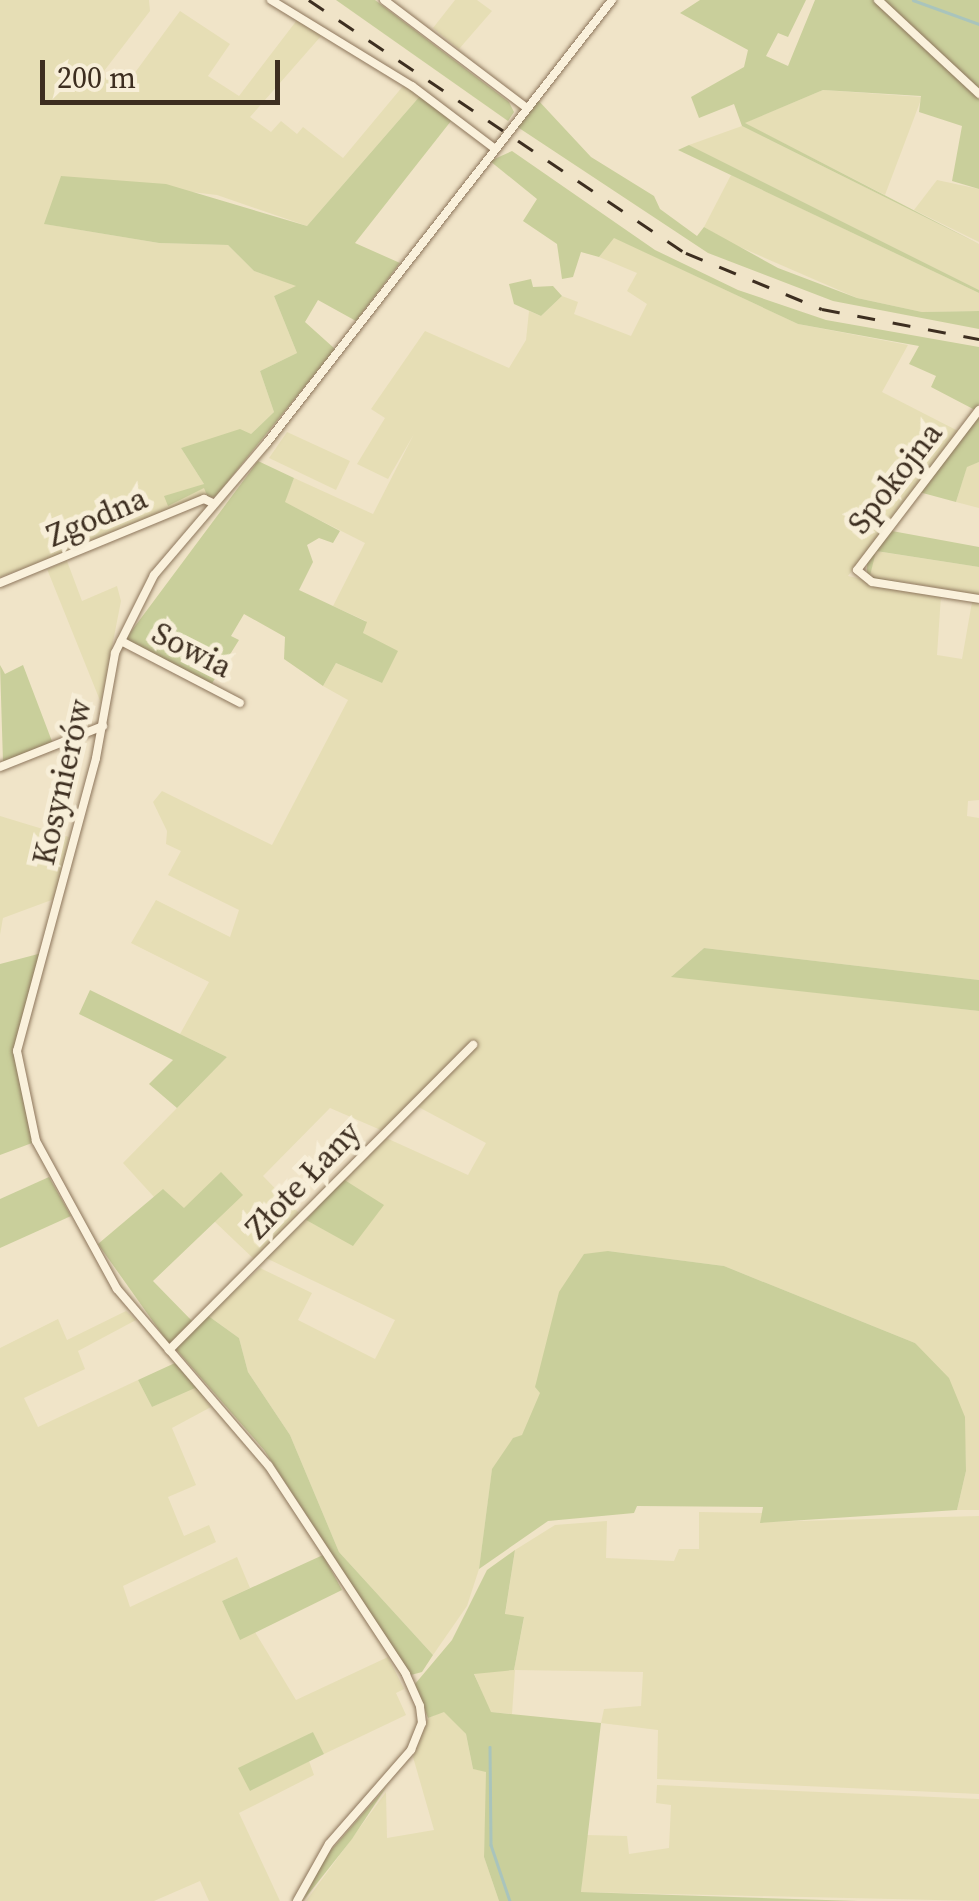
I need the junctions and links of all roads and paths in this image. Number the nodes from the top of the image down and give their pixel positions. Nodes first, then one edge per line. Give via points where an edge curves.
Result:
1 (271, 0) edge
2 (384, 0) edge
3 (612, 0) edge
4 (878, 0) edge
5 (979, 94) edge
6 (524, 106) junction
7 (494, 148) junction
8 (979, 410) edge
9 (213, 503) junction
10 (0, 583) edge
11 (979, 599) edge
12 (121, 641) junction
13 (240, 703) dead end
14 (103, 726) junction
15 (0, 766) edge
16 (474, 1045) dead end
17 (168, 1350) junction
18 (297, 1901) edge

1 - 7 street via 412,86
2 - 6 street
3 - 6 street, Kosynierów
4 - 5 street
6 - 7 street, Kosynierów
7 - 9 street, Kosynierów
8 - 11 street, Spokojna via 858,570 872,582
9 - 10 street, Zgodna via 204,499
9 - 12 street, Kosynierów via 154,575
12 - 13 street, Sowia
12 - 14 street, Kosynierów
14 - 15 street
14 - 17 street, Kosynierów via 17,1052 36,1141 117,1289
16 - 17 street, Złote Łany
17 - 18 street, Kosynierów via 241,1428 415,1692 422,1723 411,1750 308,1874

